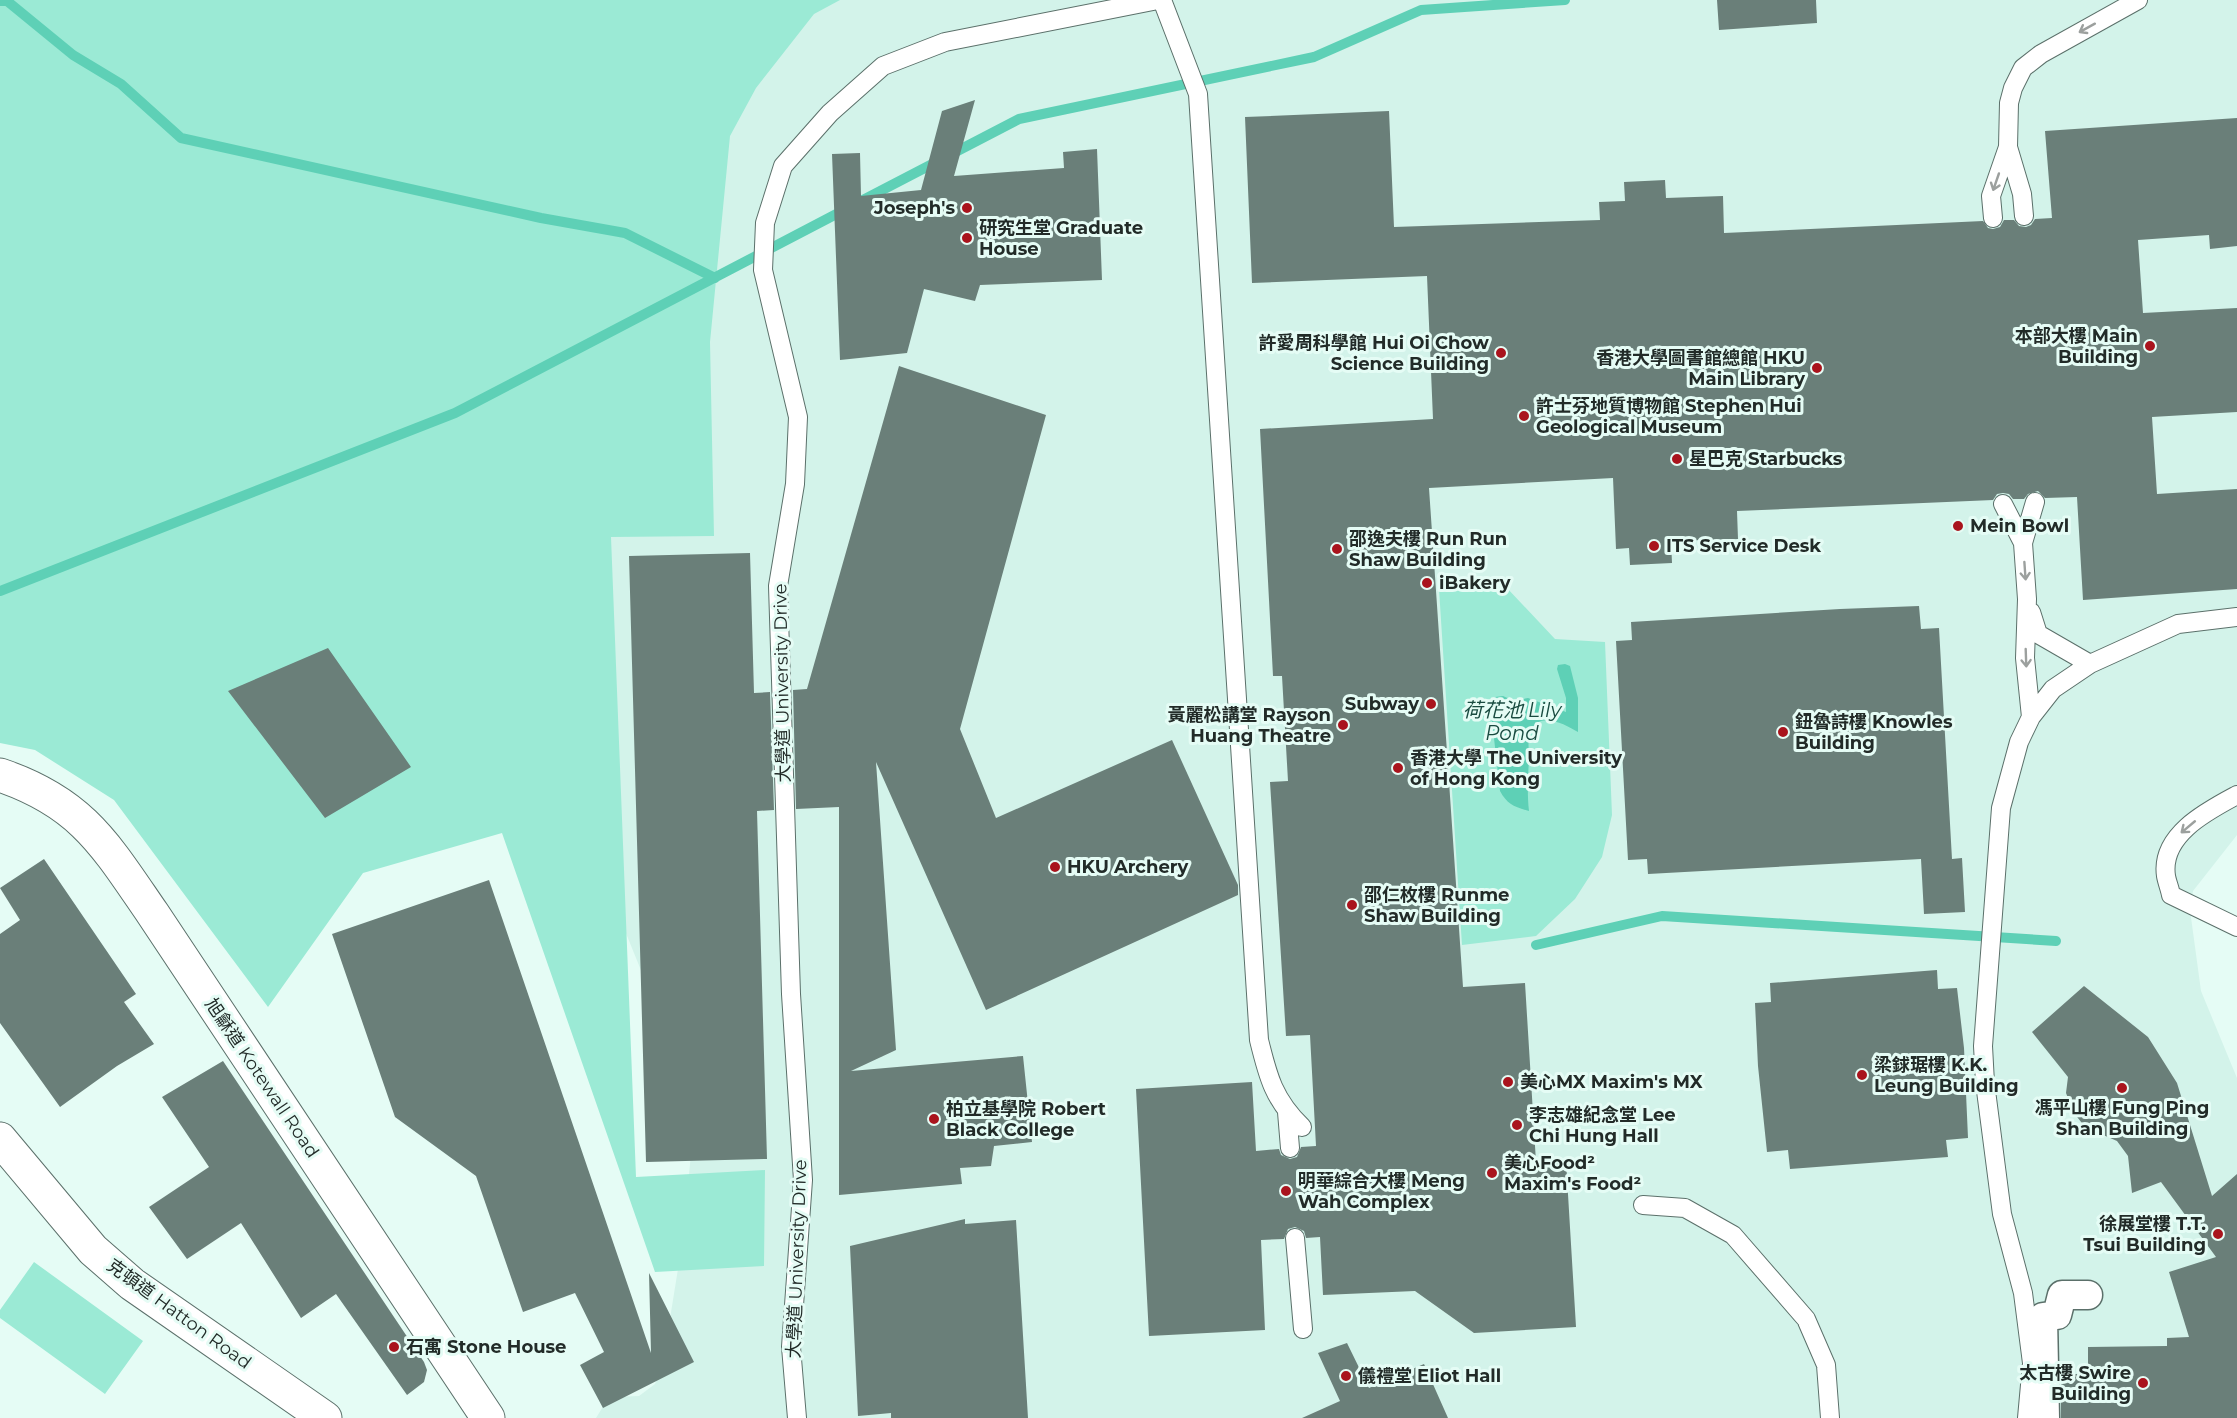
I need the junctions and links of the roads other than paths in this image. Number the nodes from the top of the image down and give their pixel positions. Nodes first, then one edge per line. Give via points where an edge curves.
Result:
1 (1160, 0) edge
2 (2138, 0) edge
3 (2008, 147) junction
4 (2024, 216) dead end
5 (1993, 218) dead end
6 (2035, 502) dead end
7 (2003, 504) dead end
8 (2023, 543) junction
9 (2027, 599) junction
10 (2237, 617) edge
11 (2090, 663) junction
12 (2031, 717) junction
13 (0, 775) edge
14 (2237, 795) edge
15 (2237, 927) edge
16 (1287, 1113) junction
17 (1302, 1127) dead end
18 (0, 1139) edge
19 (1290, 1148) dead end
20 (1643, 1205) dead end
21 (1295, 1238) dead end
22 (2088, 1295) dead end
23 (1303, 1329) dead end
24 (325, 1418) edge
25 (488, 1418) edge
26 (797, 1418) edge
27 (1830, 1418) edge
28 (2027, 1418) edge
29 (2044, 1418) edge

1 - 16 lane via 1198,94 1259,1040 1268,1080
1 - 26 lane, 大學道 University Drive via 945,42 883,66 830,113 783,166 765,223 763,270 798,417 795,484 778,586 791,994 803,1180 791,1347
2 -> 3 lane via 2023,68 2009,103
3 - 4 lane via 2022,194
3 -> 5 lane via 1991,196
6 - 8 lane
7 - 8 lane
8 -> 9 lane
9 - 11 lane via 2038,634
9 -> 12 lane via 2025,658
10 - 11 lane via 2178,624
11 - 12 lane via 2053,689
12 - 28 lane via 2019,742 2001,808 1984,1022 1985,1083 2002,1214 2023,1293 2032,1363
13 - 25 street, 旭龢道 Kotewall Road via 59,802 108,849
14 -> 15 lane via 2182,832 2168,852 2165,875 2171,895
16 - 17 lane
16 - 19 lane
18 - 24 street, 克頓道 Hatton Road via 108,1264
20 - 27 lane via 1685,1208 1733,1235 1799,1310 1826,1365
21 - 23 lane
22 - 29 street via 2062,1295 2057,1315 2043,1317

